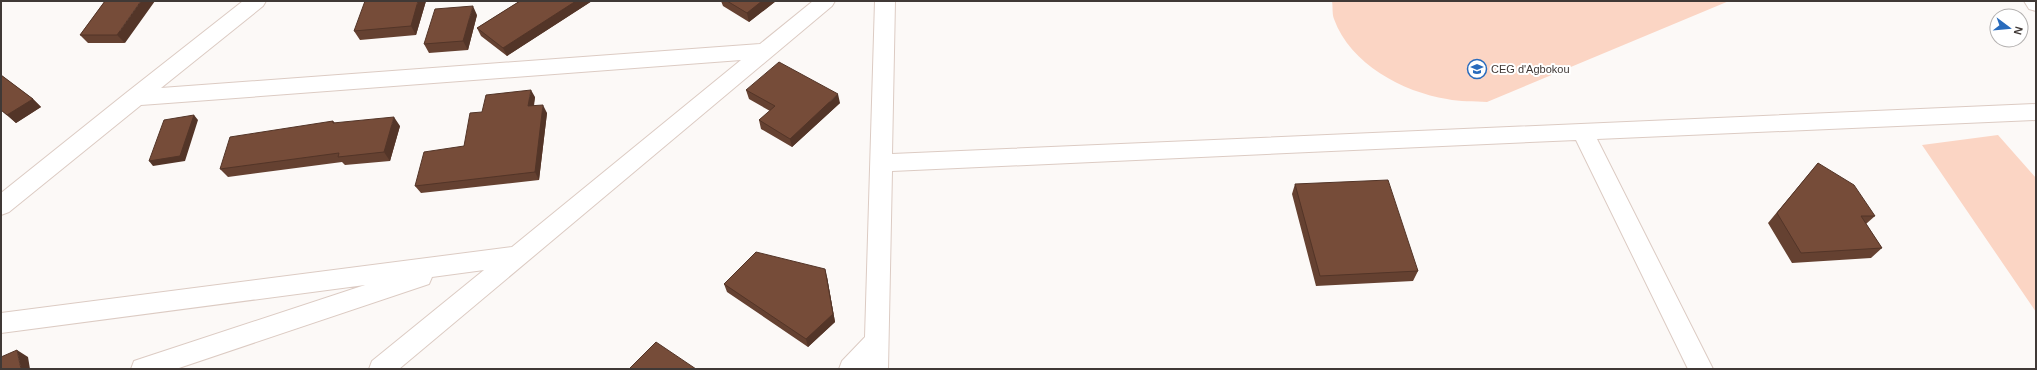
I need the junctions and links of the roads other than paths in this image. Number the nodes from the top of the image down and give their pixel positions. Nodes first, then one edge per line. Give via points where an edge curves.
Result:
1 (256, 1) edge
2 (825, 1) edge
3 (885, 1) edge
4 (2034, 1) edge
5 (2036, 4) edge
6 (764, 51) junction
7 (133, 98) junction
8 (2036, 112) edge
9 (1583, 132) junction
10 (881, 163) junction
11 (1, 206) edge
12 (516, 256) junction
13 (471, 261) junction
14 (1, 323) edge
15 (876, 342) junction
16 (143, 369) edge
17 (381, 369) edge
18 (851, 369) edge
19 (876, 369) edge
20 (1701, 369) edge

1 - 7 street
2 - 6 street
3 - 10 street
4 - 5 street
6 - 7 street
6 - 12 street
7 - 11 street
8 - 9 street
9 - 10 street
9 - 20 street
10 - 15 street
12 - 13 street
12 - 17 street
13 - 14 street
13 - 16 street
15 - 18 street
15 - 19 street

